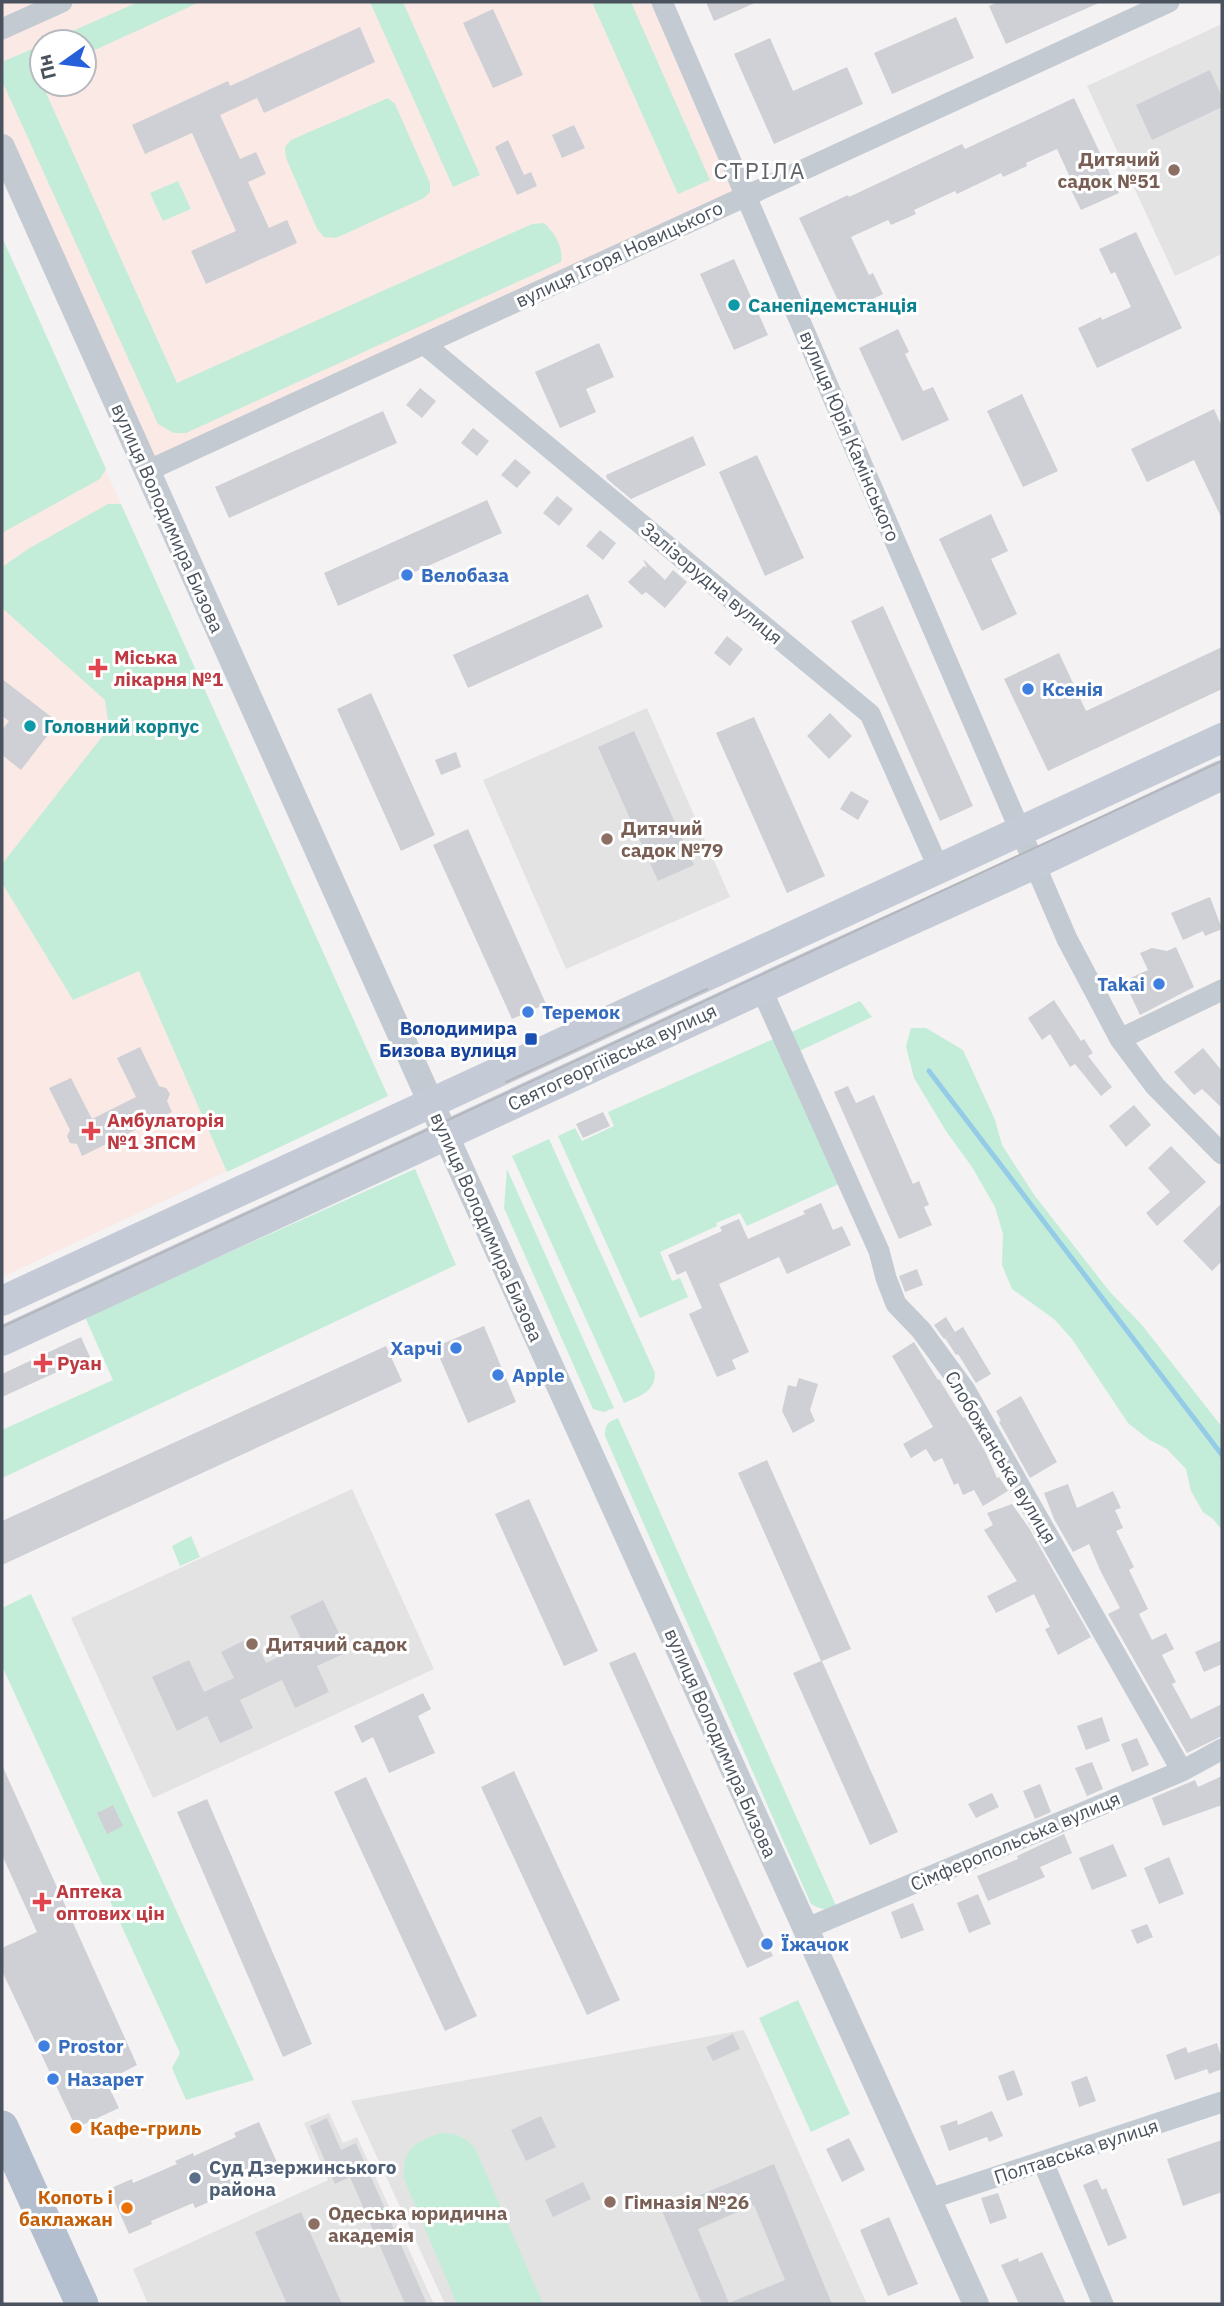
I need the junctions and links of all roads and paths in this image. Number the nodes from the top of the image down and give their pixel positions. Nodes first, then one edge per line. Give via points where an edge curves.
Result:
1 (62, 2) edge
2 (662, 2) edge
3 (1169, 2) edge
4 (2, 29) edge
5 (2, 147) edge
6 (747, 195) junction
7 (424, 344) junction
8 (147, 471) junction
9 (1222, 738) edge
10 (1222, 775) edge
11 (1021, 832) junction
12 (1035, 864) junction
13 (939, 869) junction
14 (761, 988) junction
15 (1222, 990) edge
16 (1120, 1039) junction
17 (431, 1103) junction
18 (445, 1134) junction
19 (1222, 1154) edge
20 (2, 1301) edge
21 (2, 1341) edge
22 (1222, 1749) edge
23 (1182, 1771) junction
24 (805, 1928) junction
25 (1222, 2102) edge
26 (2, 2127) edge
27 (1043, 2162) junction
28 (929, 2199) junction
29 (82, 2304) edge
30 (976, 2304) edge
31 (1103, 2304) edge

1 - 4 street
2 - 6 street, вулиця Юрія Камінського
3 - 6 street, вулиця Ігоря Новицького
5 - 8 street, вулиця Володимира Бизова
6 - 7 street, вулиця Ігоря Новицького
6 - 11 street, вулиця Юрія Камінського
7 - 8 street, вулиця Ігоря Новицького
7 - 13 street, Залізорудна вулиця via 870,715
8 - 17 street, вулиця Володимира Бизова
9 - 11 main road, Святогеоргіївська вулиця
10 - 12 main road, Святогеоргіївська вулиця
11 - 12 street, вулиця Юрія Камінського
11 - 13 main road, Святогеоргіївська вулиця
12 - 14 main road, Святогеоргіївська вулиця
12 - 16 street via 1067,939
13 - 17 main road, Святогеоргіївська вулиця
14 - 18 main road, Святогеоргіївська вулиця
14 - 23 street, Слобожанська вулиця via 879,1251 896,1304 965,1390
15 - 16 street
16 - 19 street via 1156,1086
17 - 18 street, вулиця Володимира Бизова
17 - 20 main road, Святогеоргіївська вулиця
18 - 21 main road, Святогеоргіївська вулиця
18 - 24 street, вулиця Володимира Бизова
22 - 23 street, Сімферопольська вулиця
23 - 24 street, Сімферопольська вулиця
24 - 28 street, вулиця Володимира Бизова
25 - 27 street, Полтавська вулиця
26 - 29 main road
27 - 28 street, Полтавська вулиця
27 - 31 street
28 - 30 street, вулиця Володимира Бизова

